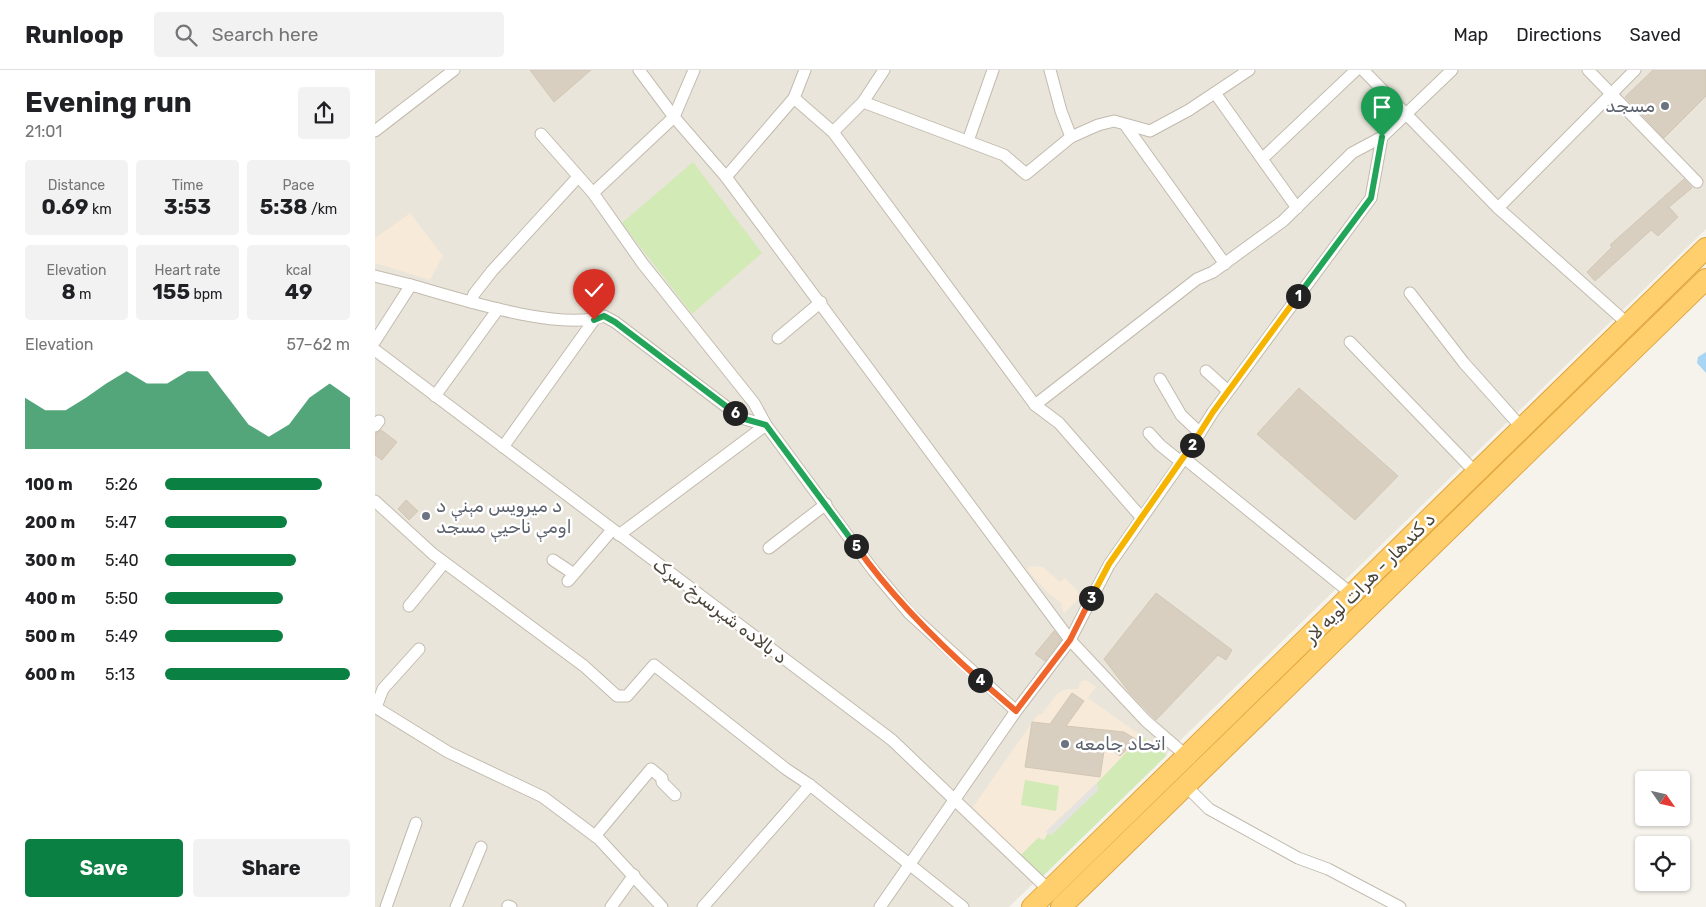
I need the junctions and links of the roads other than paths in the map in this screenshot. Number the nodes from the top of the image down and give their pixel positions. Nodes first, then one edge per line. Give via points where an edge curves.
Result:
1 (454, 70) edge
2 (639, 70) edge
3 (694, 70) edge
4 (805, 70) edge
5 (884, 70) edge
6 (993, 70) edge
7 (1050, 70) edge
8 (1249, 70) edge
9 (1356, 70) edge
10 (1363, 70) edge
11 (1451, 70) edge
12 (1588, 70) edge
13 (1635, 70) edge
14 (1215, 93) junction
15 (1610, 93) junction
16 (794, 98) junction
17 (863, 102) junction
18 (1406, 116) junction
19 (674, 117) junction
20 (1126, 126) junction
21 (375, 132) edge
22 (833, 132) junction
23 (541, 134) dead end
24 (1071, 137) junction
25 (1382, 137) junction
26 (968, 142) junction
27 (1263, 158) junction
28 (578, 177) junction
29 (726, 177) junction
30 (1697, 182) dead end
31 (593, 193) junction
32 (1297, 208) junction
33 (1498, 208) junction
34 (1706, 248) edge
35 (1225, 264) junction
36 (375, 276) edge
37 (1706, 279) edge
38 (411, 285) junction
39 (1410, 293) dead end
40 (471, 302) junction
41 (821, 302) junction
42 (498, 309) junction
43 (594, 320) junction
44 (1628, 324) junction
45 (778, 338) dead end
46 (375, 341) edge
47 (1350, 342) dead end
48 (375, 350) edge
49 (1206, 371) dead end
50 (1160, 379) dead end
51 (1228, 391) junction
52 (435, 396) junction
53 (1035, 405) junction
54 (766, 425) junction
55 (1522, 428) junction
56 (1149, 432) dead end
57 (1200, 433) junction
58 (503, 447) junction
59 (1183, 460) junction
60 (1477, 473) junction
61 (375, 501) edge
62 (826, 504) junction
63 (1141, 517) junction
64 (615, 532) junction
65 (769, 548) dead end
66 (553, 560) dead end
67 (444, 563) junction
68 (1353, 595) junction
69 (409, 606) dead end
70 (1070, 640) junction
71 (419, 649) dead end
72 (375, 707) edge
73 (1016, 711) junction
74 (1187, 757) junction
75 (1202, 771) junction
76 (810, 785) junction
77 (1186, 786) junction
78 (675, 795) dead end
79 (954, 801) junction
80 (416, 823) dead end
81 (595, 836) junction
82 (481, 847) dead end
83 (908, 864) junction
84 (634, 875) junction
85 (1055, 899) edge
86 (386, 907) edge
87 (456, 907) edge
88 (611, 907) edge
89 (662, 907) edge
90 (703, 907) edge
91 (880, 907) edge
92 (963, 907) edge
93 (1033, 907) edge
94 (1400, 907) edge

1 - 21 street
2 - 19 street
3 - 19 street
4 - 16 street
5 - 17 street
6 - 26 street
7 - 24 street
8 - 14 street
9 - 27 street
10 - 18 street
11 - 18 street
12 - 15 street
13 - 15 street
14 - 20 street via 1150,131
14 - 27 street
15 - 30 street
15 - 33 street
16 - 22 street
16 - 29 street
17 - 22 street
17 - 26 street
18 - 25 street
18 - 33 street
19 - 29 street
19 - 31 street
20 - 24 street via 1114,121
20 - 35 street
22 - 53 street
23 - 28 street
24 - 26 street via 1026,174 1004,154
25 - 32 street via 1353,153
25 - 51 street via 1371,198
27 - 32 street
28 - 31 street
28 - 40 street via 492,271
29 - 41 street
31 - 54 street via 643,264 755,403
32 - 35 street
33 - 44 street
34 - 44 highway, د کندهار - هرات لويه لار
35 - 53 street via 1197,279
36 - 38 street
37 - 75 highway, د کندهار - هرات لويه لار
38 - 40 street
38 - 46 street
39 - 55 street via 1464,363
40 - 42 street
41 - 45 street
41 - 70 street
42 - 43 street via 572,321
42 - 52 street
43 - 54 street via 604,316 615,322 741,418
43 - 58 street
44 - 55 highway, د کندهار - هرات لويه لار
47 - 60 street
48 - 52 street, د بالاده شېرسرخ سړک
49 - 51 street
50 - 57 street via 1181,415
51 - 57 street
52 - 58 street, د بالاده شېرسرخ سړک
53 - 63 street via 1059,423
54 - 62 street
54 - 64 street
55 - 60 highway, د کندهار - هرات لويه لار
56 - 59 street via 1160,445
57 - 59 street
58 - 64 street, د بالاده شېرسرخ سړک
59 - 63 street
59 - 68 street
60 - 68 highway, د کندهار - هرات لويه لار
61 - 67 street
62 - 65 street
62 - 73 street via 873,570 909,613
63 - 70 street via 1109,564
64 - 66 street via 571,578
64 - 79 street, د بالاده شېرسرخ سړک via 892,740
67 - 69 street
67 - 76 street via 584,666 617,696 627,696 653,665 786,770
68 - 74 highway, د کندهار - هرات لويه لار
70 - 73 street
70 - 74 street via 1146,721
71 - 72 street via 383,689
72 - 81 street via 448,752 543,797
73 - 79 street
74 - 75 street
74 - 85 highway, د کندهار - هرات لويه لار
75 - 77 highway, د کندهار - هرات لويه لار
76 - 83 street
76 - 90 street
77 - 85 highway, د کندهار - هرات لويه لار
77 - 94 street via 1209,809 1298,858 1328,869
78 - 81 street via 651,769
79 - 83 street
79 - 85 street, د بالاده شېرسرخ سړک
80 - 86 street
81 - 84 street
82 - 87 street
83 - 91 street
83 - 92 street
84 - 88 street
84 - 89 street
85 - 93 highway, د کندهار - هرات لويه لار

